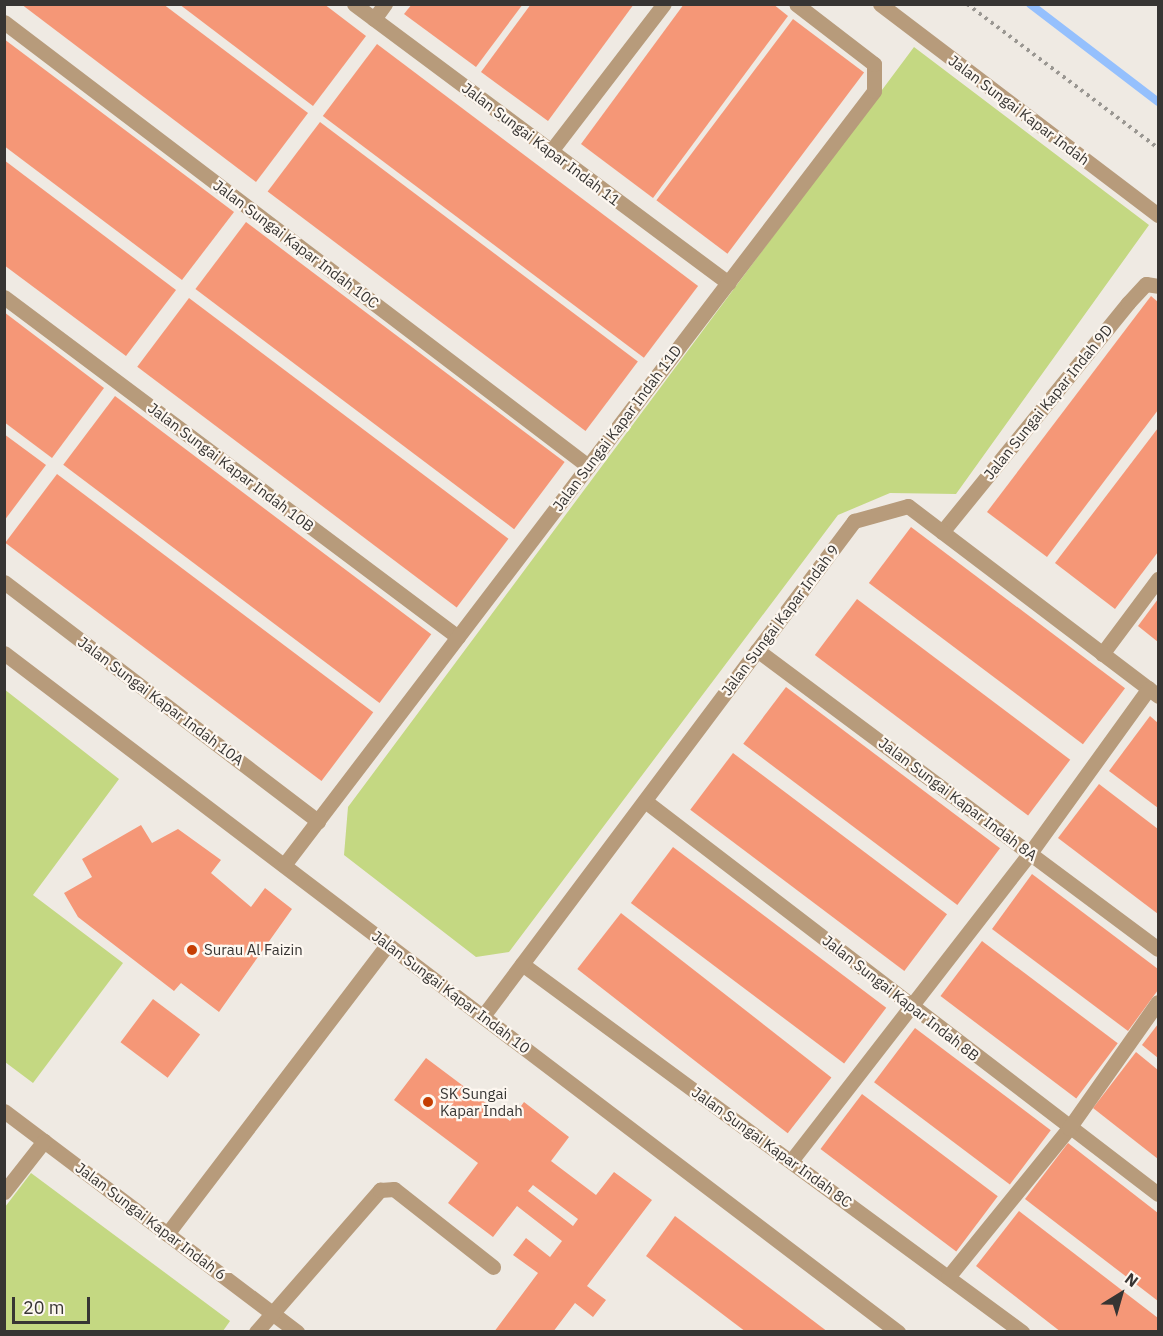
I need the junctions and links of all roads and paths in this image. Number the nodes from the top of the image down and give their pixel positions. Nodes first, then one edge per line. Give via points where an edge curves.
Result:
1 (354, 4) edge
2 (385, 4) edge
3 (664, 4) edge
4 (796, 4) edge
5 (880, 4) edge
6 (967, 4) edge
7 (374, 19) junction
8 (4, 22) edge
9 (1158, 148) edge
10 (551, 151) junction
11 (1158, 214) edge
12 (728, 283) junction
13 (1158, 286) edge
14 (4, 297) edge
15 (588, 466) junction
16 (942, 532) junction
17 (1158, 579) edge
18 (4, 582) edge
19 (458, 637) junction
20 (757, 650) junction
21 (4, 653) edge
22 (1102, 654) junction
23 (1154, 692) edge
24 (645, 801) junction
25 (318, 821) junction
26 (1030, 853) junction
27 (284, 865) junction
28 (388, 944) junction
29 (1158, 949) edge
30 (522, 964) junction
31 (1158, 1002) edge
32 (912, 1005) junction
33 (483, 1016) junction
34 (4, 1111) edge
35 (1069, 1128) junction
36 (44, 1141) junction
37 (791, 1161) junction
38 (4, 1192) edge
39 (1158, 1194) edge
40 (167, 1234) junction
41 (493, 1267) dead end
42 (948, 1277) junction
43 (270, 1312) junction
44 (256, 1332) edge
45 (297, 1332) edge
46 (898, 1332) edge
47 (1022, 1332) edge

1 - 7 street, Jalan Sungai Kapar Indah 11
2 - 7 street
3 - 10 street
4 - 12 street, Jalan Sungai Kapar Indah 11D via 874,64 874,91
5 - 11 street, Jalan Sungai Kapar Indah
6 - 9 path
7 - 10 street, Jalan Sungai Kapar Indah 11
8 - 15 street, Jalan Sungai Kapar Indah 10C
10 - 12 street, Jalan Sungai Kapar Indah 11
12 - 15 street, Jalan Sungai Kapar Indah 11D
13 - 16 street, Jalan Sungai Kapar Indah 9D via 1146,284 1128,303
14 - 19 street, Jalan Sungai Kapar Indah 10B
15 - 19 street, Jalan Sungai Kapar Indah 11D
16 - 20 street, Jalan Sungai Kapar Indah 9 via 908,506 854,521
16 - 22 street, Jalan Sungai Kapar Indah 9
17 - 22 street
18 - 25 street, Jalan Sungai Kapar Indah 10A
19 - 25 street, Jalan Sungai Kapar Indah 11D
20 - 24 street, Jalan Sungai Kapar Indah 9
20 - 26 street, Jalan Sungai Kapar Indah 8A
21 - 27 street, Jalan Sungai Kapar Indah 10
22 - 23 street, Jalan Sungai Kapar Indah 9
23 - 26 street
24 - 30 street, Jalan Sungai Kapar Indah 9
24 - 32 street, Jalan Sungai Kapar Indah 8B
25 - 27 street, Jalan Sungai Kapar Indah 11D
26 - 29 street, Jalan Sungai Kapar Indah 8A
26 - 32 street
27 - 28 street, Jalan Sungai Kapar Indah 10
28 - 33 street, Jalan Sungai Kapar Indah 10
28 - 40 street
30 - 33 street, Jalan Sungai Kapar Indah 9
30 - 37 street, Jalan Sungai Kapar Indah 8C
31 - 35 street
32 - 35 street, Jalan Sungai Kapar Indah 8B
32 - 37 street
33 - 46 street, Jalan Sungai Kapar Indah 10
34 - 36 street, Jalan Sungai Kapar Indah 6
35 - 39 street, Jalan Sungai Kapar Indah 8B
35 - 42 street
36 - 38 street
36 - 40 street, Jalan Sungai Kapar Indah 6
37 - 42 street, Jalan Sungai Kapar Indah 8C
40 - 43 street, Jalan Sungai Kapar Indah 6
41 - 43 street via 402,1194 394,1189 380,1190
42 - 47 street, Jalan Sungai Kapar Indah 8C
43 - 44 street
43 - 45 street, Jalan Sungai Kapar Indah 6

